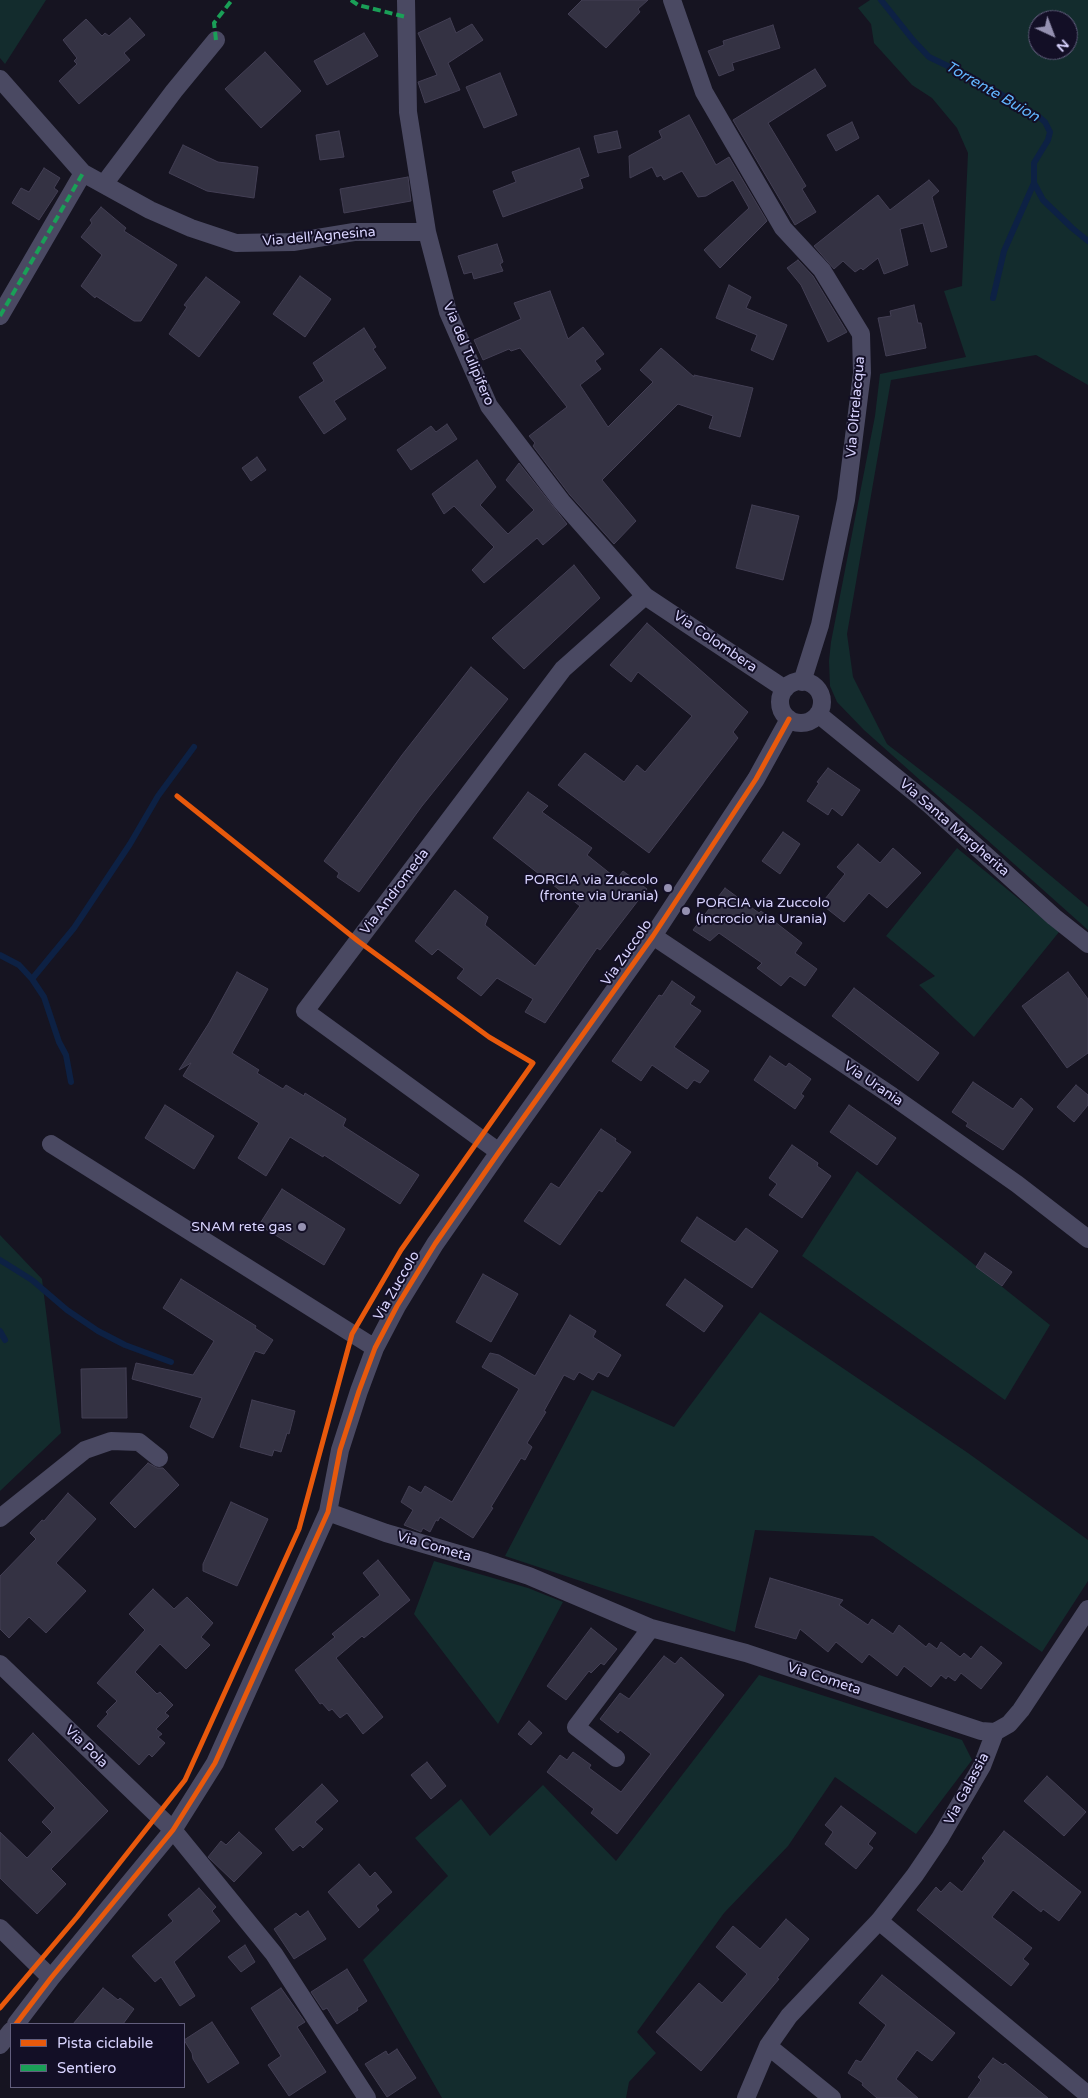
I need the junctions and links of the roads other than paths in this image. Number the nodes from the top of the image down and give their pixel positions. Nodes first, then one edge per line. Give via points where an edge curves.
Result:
1 (406, 0) edge
2 (672, 0) edge
3 (216, 40) dead end
4 (0, 79) edge
5 (83, 173) junction
6 (104, 184) junction
7 (427, 232) junction
8 (0, 316) edge
9 (646, 596) junction
10 (802, 682) junction
11 (785, 689) junction
12 (818, 714) junction
13 (789, 719) junction
14 (653, 936) junction
15 (1088, 944) edge
16 (51, 1144) dead end
17 (499, 1152) junction
18 (1088, 1238) edge
19 (375, 1348) junction
20 (159, 1458) dead end
21 (328, 1512) junction
22 (0, 1518) edge
23 (1088, 1609) edge
24 (651, 1628) junction
25 (0, 1664) edge
26 (995, 1732) junction
27 (616, 1758) dead end
28 (174, 1830) junction
29 (879, 1921) junction
30 (0, 1928) edge
31 (51, 1978) junction
32 (17, 2023) edge
33 (10, 2032) edge
34 (0, 2045) edge
35 (768, 2046) junction
36 (1088, 2095) edge
37 (367, 2098) edge
38 (746, 2098) edge
39 (832, 2098) edge

1 - 7 street, Via del Tulipifero via 408,112
2 - 10 street, Via Oltrelacqua via 704,92 784,228 822,270 861,334 862,373 846,500 820,625
3 - 6 street
4 - 5 street, Via dell'Agnesina
5 - 6 street, Via dell'Agnesina
5 - 8 street
6 - 7 street, Via dell'Agnesina via 150,210 236,243 293,242 354,232
7 - 9 street, Via del Tulipifero via 448,312 489,406 562,502
9 - 11 street, Via Colombera
9 - 17 street, Via Andromeda via 563,669 305,1011
10 - 11 street
10 - 12 street via 819,692 822,701
11 - 13 street via 780,704
12 - 13 street via 803,723
12 - 15 street, Via Santa Margherita via 930,805
13 - 14 street, Via Zuccolo via 756,779
14 - 17 street, Via Zuccolo
14 - 18 street, Via Urania via 892,1096 1018,1184
16 - 19 street
17 - 19 street, Via Zuccolo via 434,1244
19 - 21 street, Via Zuccolo via 340,1450
20 - 22 street via 139,1442 111,1441 86,1450
21 - 24 street, Via Cometa via 529,1576
21 - 28 street, Via Zuccolo via 215,1763
23 - 26 street via 1021,1710 1009,1724
24 - 26 street, Via Cometa via 746,1654 981,1731
24 - 27 street via 576,1728
25 - 28 street, Via Pola
26 - 29 street, Via Galassia via 982,1766 940,1838
28 - 31 street, Via Zuccolo
28 - 37 street, Via Pola via 274,1954
29 - 35 street, Via Galassia via 789,2016
29 - 36 street
30 - 31 street
31 - 32 street, Via Zuccolo
33 - 34 street
35 - 38 street, Via Galassia
35 - 39 street

